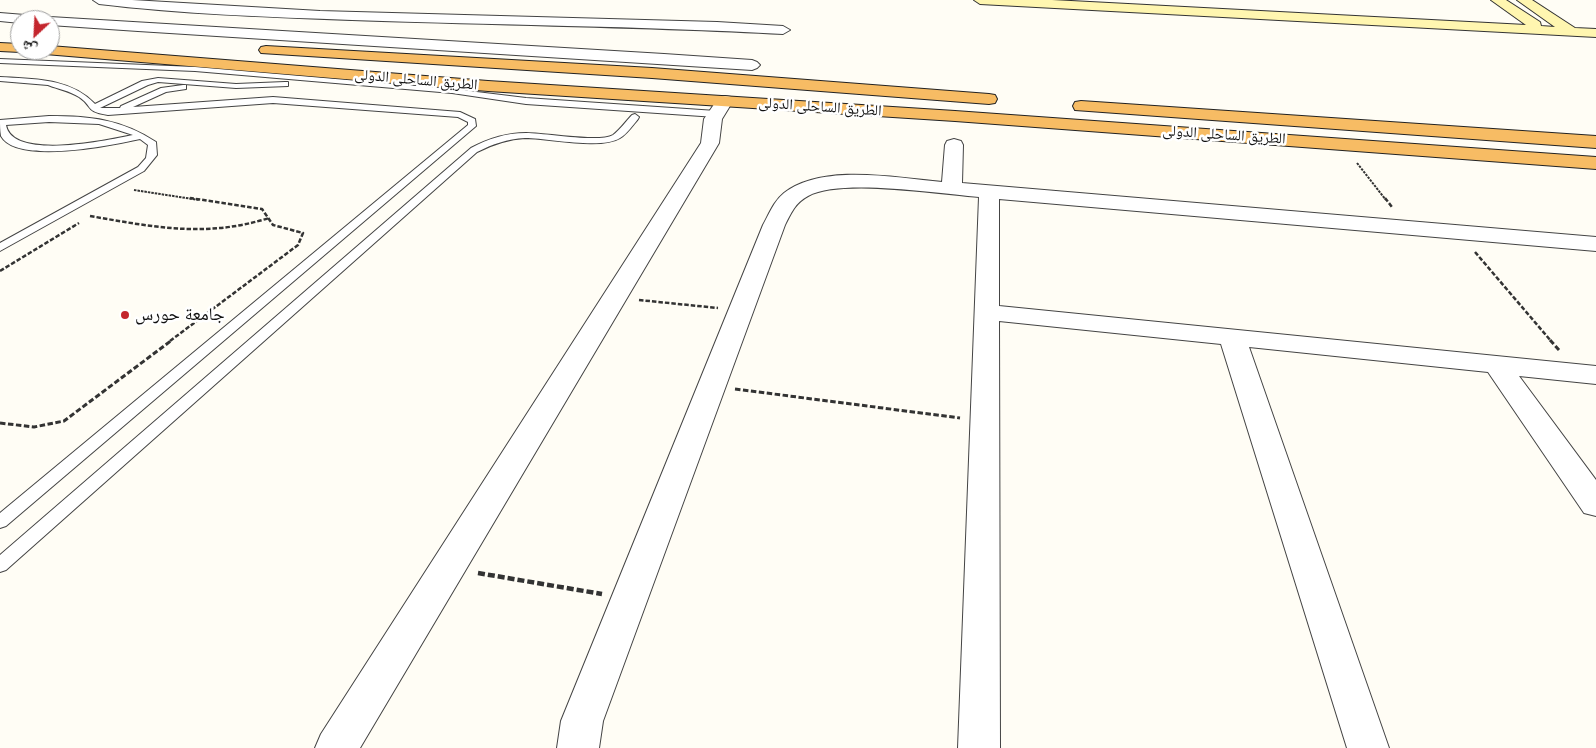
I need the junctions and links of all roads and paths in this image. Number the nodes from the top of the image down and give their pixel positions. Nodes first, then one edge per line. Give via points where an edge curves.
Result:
1 (99, 0) edge
2 (980, 0) edge
3 (1086, 0) edge
4 (1496, 0) edge
5 (1523, 0) edge
6 (60, 22) edge
7 (1537, 27) junction
8 (1596, 27) edge
9 (1568, 28) junction
10 (783, 30) dead end
11 (1596, 33) edge
12 (60, 36) edge
13 (60, 51) edge
14 (0, 61) edge
15 (752, 65) dead end
16 (0, 78) edge
17 (244, 86) junction
18 (465, 92) junction
19 (1007, 100) dead end
20 (526, 101) junction
21 (1066, 105) dead end
22 (97, 110) junction
23 (116, 112) junction
24 (718, 113) junction
25 (635, 117) junction
26 (84, 120) junction
27 (1, 123) edge
28 (141, 136) junction
29 (1596, 142) edge
30 (1342, 144) junction
31 (954, 145) dead end
32 (1596, 163) edge
33 (952, 189) junction
34 (133, 190) dead end
35 (989, 192) junction
36 (90, 216) dead end
37 (269, 218) junction
38 (1408, 228) junction
39 (1457, 232) junction
40 (1596, 244) edge
41 (0, 248) edge
42 (615, 298) junction
43 (987, 304) junction
44 (741, 311) junction
45 (1232, 337) junction
46 (1562, 354) junction
47 (1596, 358) edge
48 (1496, 365) junction
49 (1596, 375) edge
50 (712, 386) junction
51 (985, 421) junction
52 (0, 423) edge
53 (1596, 504) edge
54 (0, 522) edge
55 (0, 565) edge
56 (448, 568) junction
57 (630, 599) junction
58 (336, 748) edge
59 (578, 748) edge
60 (979, 748) edge
61 (1368, 748) edge

1 - 10 street via 322,16
2 - 7 main road
3 - 7 main road
4 - 7 main road
5 - 9 main road
6 - 15 street
7 - 9 main road
8 - 9 main road
9 - 11 main road
12 - 19 highway, الطريق الساحلى الدولى via 652,73
13 - 24 highway, الطريق الساحلى الدولى via 444,83
14 - 18 lane via 195,69
16 - 22 lane via 58,86 82,95
17 - 18 lane via 293,84 432,96
17 - 22 lane via 154,80
17 - 23 lane via 168,89
18 - 20 lane
20 - 24 lane
20 - 25 lane via 530,108 537,110
21 - 29 highway, الطريق الساحلى الدولى
22 - 23 lane
22 - 26 lane
23 - 54 lane via 224,102 291,101 460,115 472,121 472,126
24 - 25 lane
24 - 30 highway, الطريق الساحلى الدولى
24 - 42 street via 710,143
25 - 55 lane via 618,136 611,139 517,136 492,141 474,150
26 - 27 lane
26 - 28 lane via 119,126
27 - 28 lane via 6,137 12,142 36,148 95,145
28 - 41 lane via 153,144 154,152 141,169
30 - 32 highway, الطريق الساحلى الدولى
30 - 38 path
31 - 33 street
33 - 35 street
33 - 44 street via 851,181 827,183 790,198 774,225
34 - 37 path via 262,209
35 - 38 street
35 - 43 street
36 - 37 path via 171,229 220,229
37 - 52 path via 273,225 303,233 298,244 64,421 34,427
38 - 39 street
39 - 40 street
39 - 46 path
42 - 44 path
42 - 56 street
43 - 45 street
43 - 46 street
43 - 51 street
44 - 50 street
45 - 48 street
45 - 61 street
46 - 47 street
48 - 49 street
48 - 53 street
50 - 51 path
50 - 57 street
51 - 60 street
56 - 57 path
56 - 58 street
57 - 59 street via 582,721

